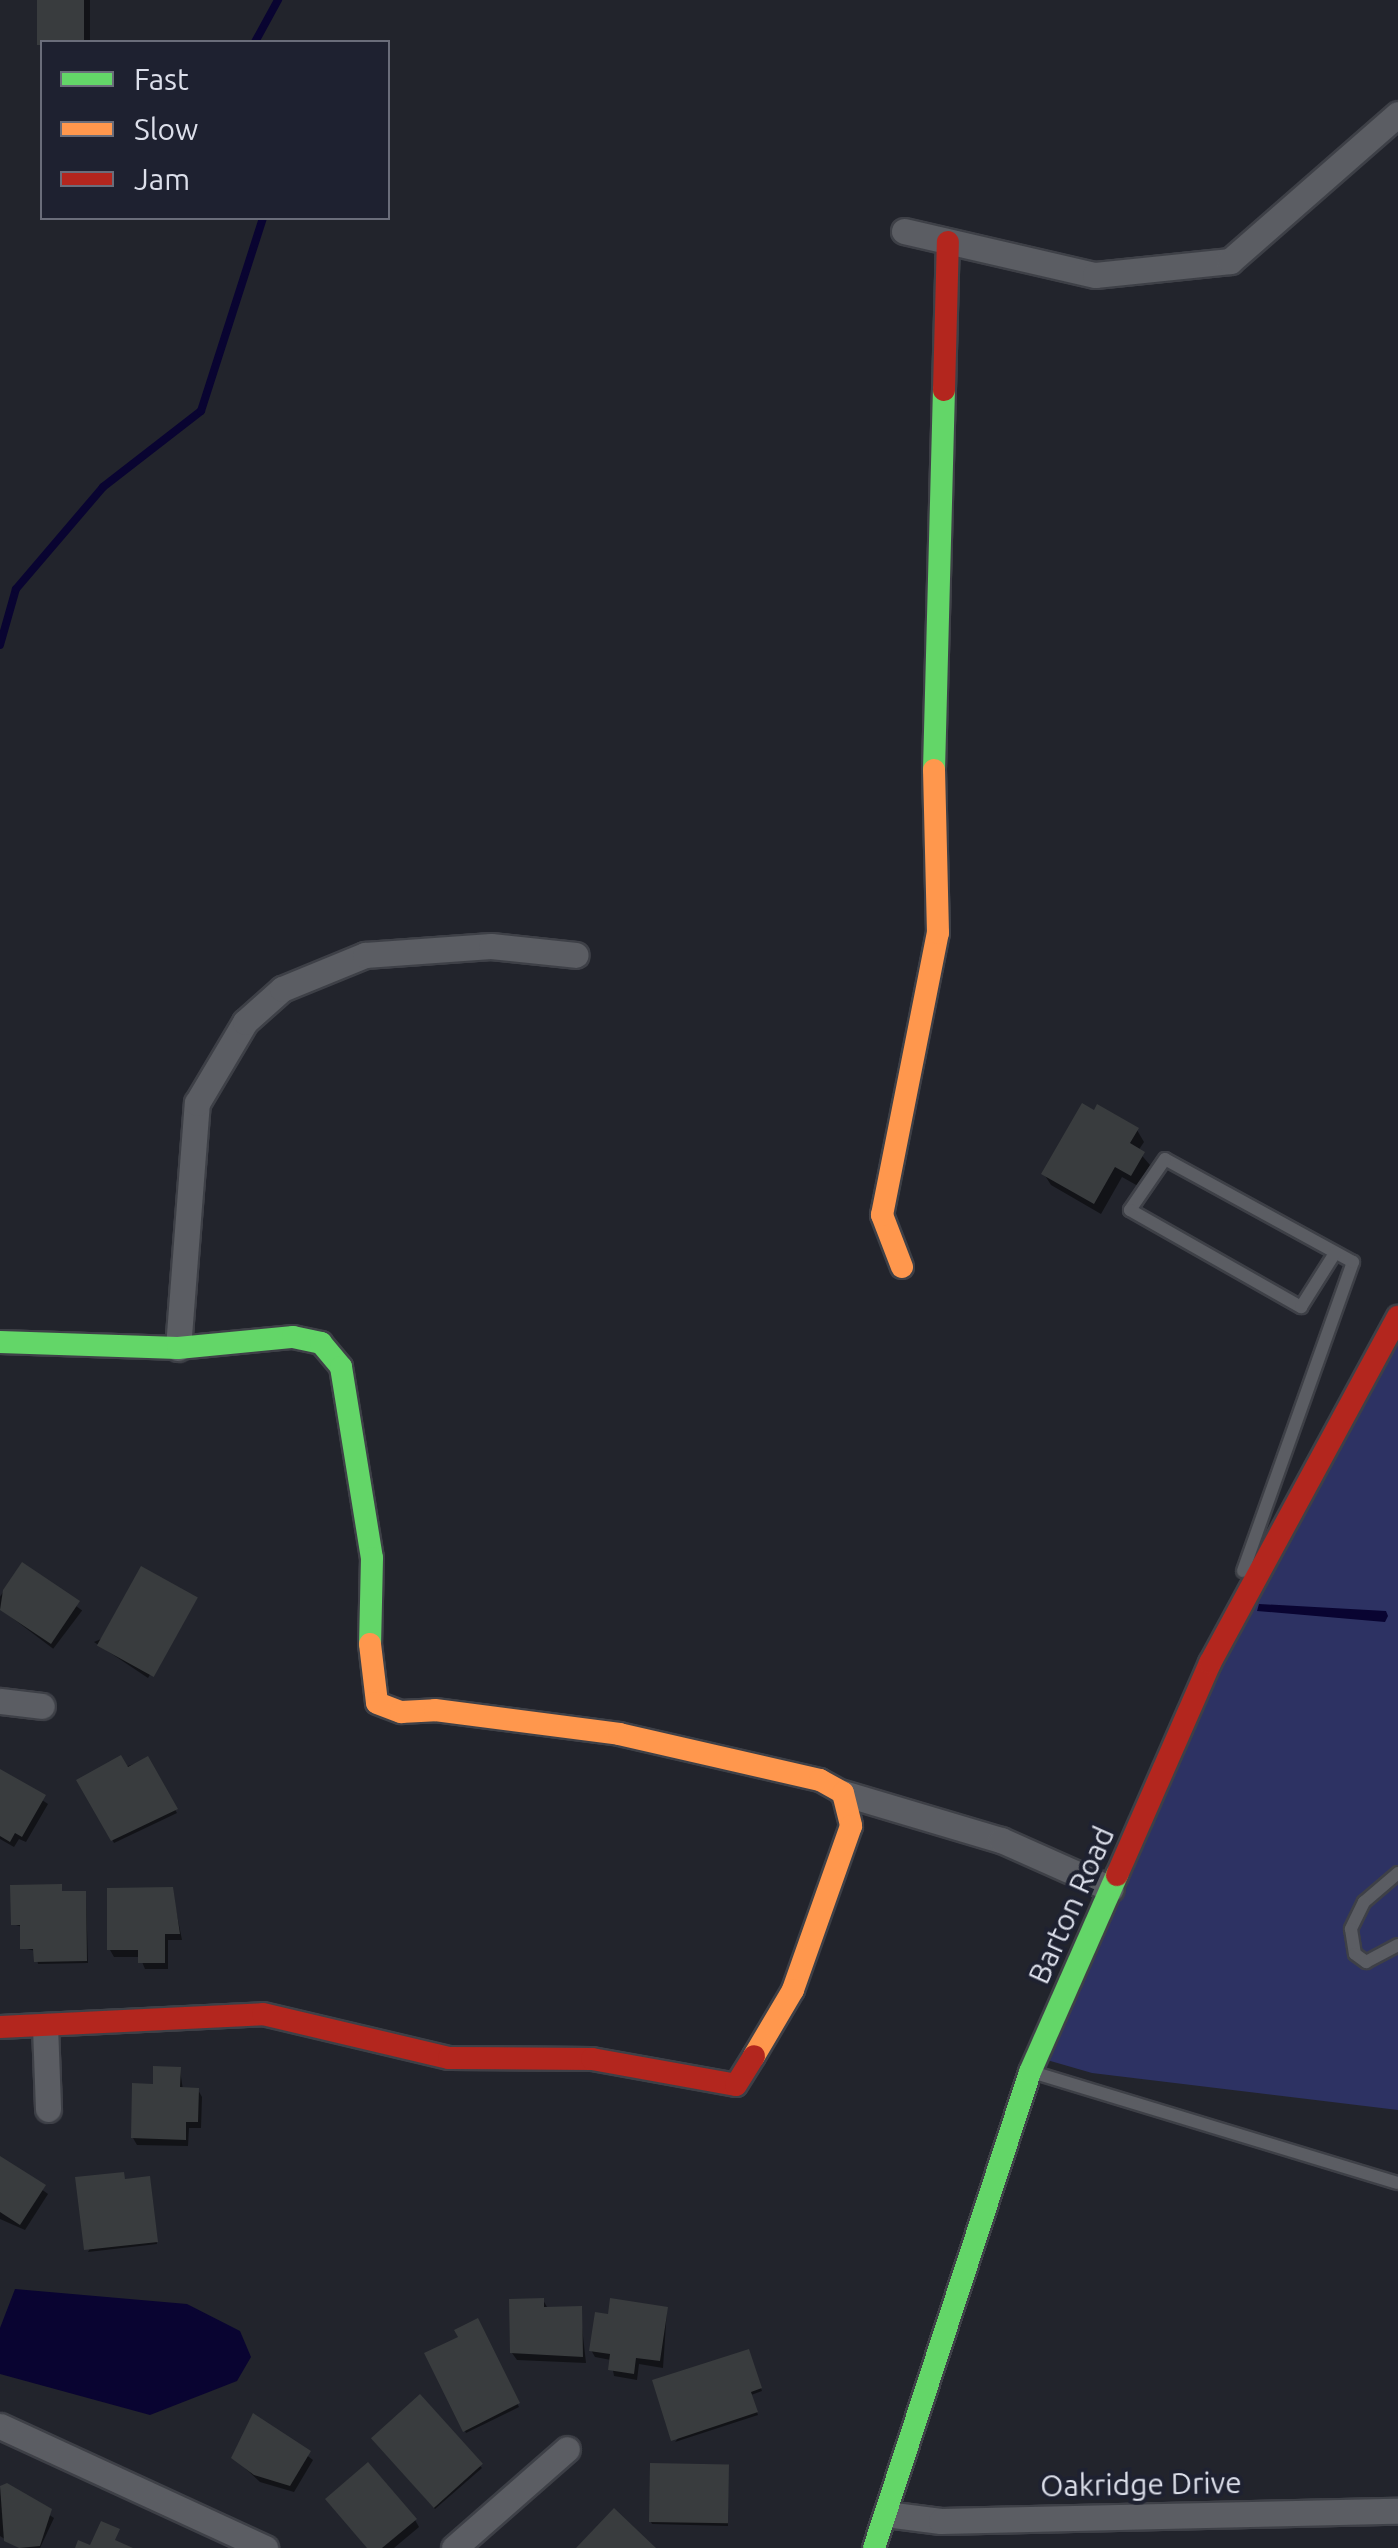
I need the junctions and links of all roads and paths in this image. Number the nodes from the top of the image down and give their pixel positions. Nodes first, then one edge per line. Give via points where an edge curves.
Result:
1 (1393, 128) edge
2 (904, 231) dead end
3 (948, 242) junction
4 (576, 955) dead end
5 (1335, 1253) junction
6 (902, 1267) dead end
7 (1398, 1317) edge
8 (0, 1342) edge
9 (178, 1348) junction
10 (1210, 1663) junction
11 (0, 1702) edge
12 (42, 1706) dead end
13 (843, 1793) junction
14 (1398, 1873) edge
15 (1110, 1889) junction
16 (1398, 1944) edge
17 (46, 2026) junction
18 (0, 2027) edge
19 (1030, 2072) junction
20 (48, 2109) dead end
21 (1398, 2183) edge
22 (0, 2426) edge
23 (567, 2449) dead end
24 (1398, 2511) edge
25 (886, 2514) junction
26 (266, 2548) edge
27 (454, 2548) edge
28 (874, 2548) edge

1 - 3 street via 1230,260 1095,276
2 - 3 street
3 - 6 street via 933,818 938,933 882,1215
4 - 9 street via 491,946 365,956 282,988 245,1022 198,1103
5 - 5 lane via 1165,1158 1130,1210 1301,1307
5 - 10 lane via 1352,1262
7 - 10 street, Barton Road
8 - 9 street
9 - 13 street via 293,1337 321,1343 340,1367 372,1558 369,1673 377,1703 401,1712 435,1710 619,1734 820,1780
10 - 15 street, Barton Road
11 - 12 street
13 - 15 street via 1001,1840
13 - 17 street via 850,1826 845,1851 793,1990 736,2085 592,2059 448,2058 263,2014
14 - 16 lane via 1364,1902 1351,1928 1354,1954 1366,1962
15 - 19 street, Barton Road
17 - 18 street
17 - 20 street
19 - 21 lane
19 - 25 street, Barton Road
22 - 26 street
23 - 27 street
24 - 25 street, Oakridge Drive via 941,2522
25 - 28 street, Barton Road

